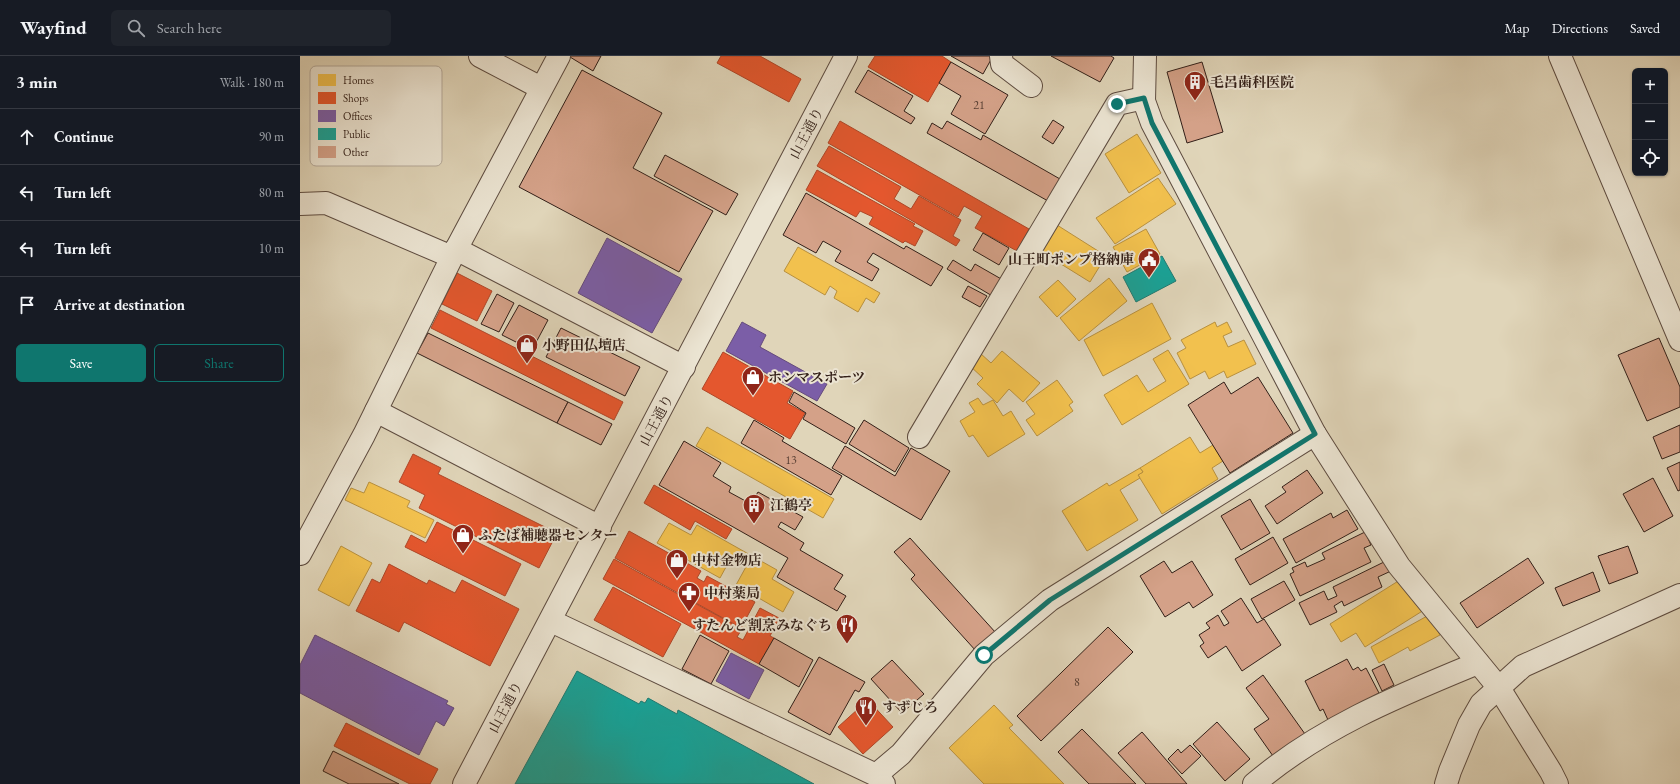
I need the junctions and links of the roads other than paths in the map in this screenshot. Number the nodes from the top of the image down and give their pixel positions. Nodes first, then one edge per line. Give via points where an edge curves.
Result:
1 (480, 56) edge
2 (559, 56) edge
3 (846, 56) edge
4 (1001, 56) edge
5 (1145, 56) edge
6 (1560, 56) edge
7 (1031, 86) dead end
8 (541, 88) junction
9 (1144, 98) junction
10 (300, 204) edge
11 (454, 253) junction
12 (1680, 340) edge
13 (684, 367) junction
14 (376, 411) junction
15 (1315, 434) junction
16 (919, 437) dead end
17 (600, 527) junction
18 (300, 554) edge
19 (1680, 595) edge
20 (551, 621) junction
21 (1478, 663) junction
22 (1499, 688) junction
23 (880, 780) edge
24 (464, 784) edge
25 (1254, 784) edge
26 (1446, 784) edge
27 (1557, 784) edge

1 - 8 street
2 - 8 street
3 - 13 street, 山王通り
4 - 7 street via 1002,64
5 - 9 street
6 - 12 street
8 - 11 street
9 - 15 street via 1152,123
9 - 16 street via 1117,104
10 - 11 street via 326,203
11 - 13 street
11 - 14 street
13 - 17 street, 山王通り
14 - 17 street
14 - 18 street
15 - 21 street via 1399,566
15 - 23 street via 1050,600 984,655
17 - 20 street, 山王通り
19 - 22 street via 1523,666
20 - 23 street
20 - 24 street, 山王通り
21 - 22 street
21 - 25 street via 1385,702 1318,737 1275,766
22 - 26 street via 1481,704 1469,725
22 - 27 street

